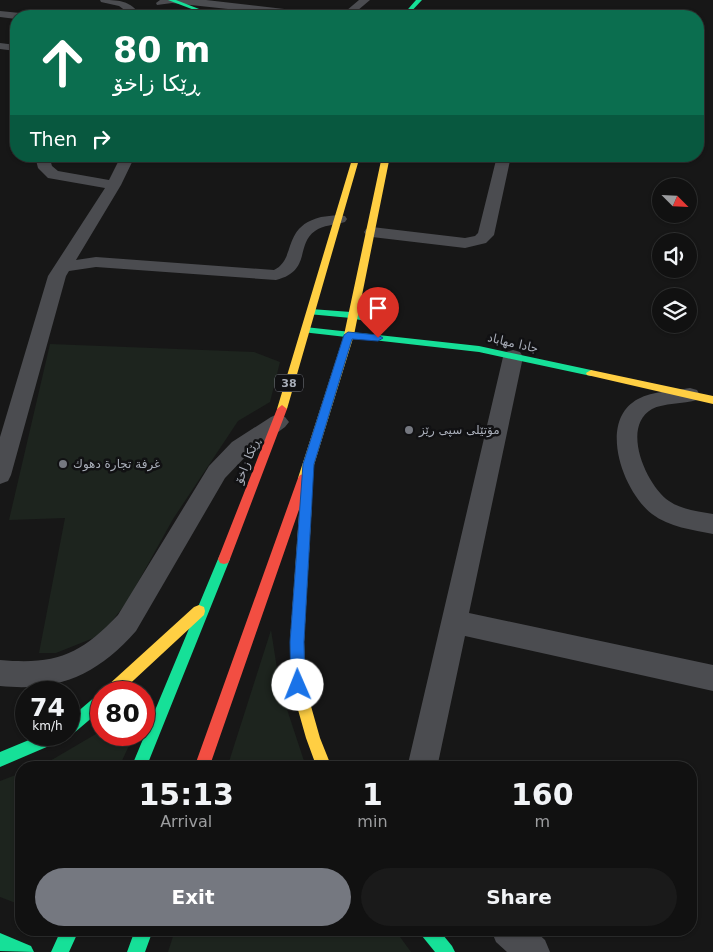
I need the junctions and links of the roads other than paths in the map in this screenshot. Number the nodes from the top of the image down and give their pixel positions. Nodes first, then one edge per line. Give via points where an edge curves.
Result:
1 (105, 0) edge
2 (288, 0) edge
3 (365, 0) edge
4 (419, 0) edge
5 (165, 1) edge
6 (131, 10) edge
7 (181, 10) edge
8 (194, 10) edge
9 (275, 10) joint
10 (353, 10) edge
11 (409, 10) edge
12 (44, 162) edge
13 (125, 162) edge
14 (353, 162) edge
15 (356, 162) edge
16 (385, 162) edge
17 (503, 162) edge
18 (354, 170) junction
19 (114, 185) junction
20 (339, 220) junction
21 (372, 232) junction
22 (62, 267) junction
23 (311, 312) junction
24 (351, 315) junction
25 (388, 323) dead end
26 (305, 330) junction
27 (423, 331) dead end
28 (348, 335) junction
29 (479, 349) junction
30 (512, 357) junction
31 (690, 395) junction
32 (713, 400) edge
33 (278, 422) junction
34 (309, 464) junction
35 (0, 475) edge
36 (713, 524) edge
37 (206, 605) junction
38 (456, 622) junction
39 (0, 674) edge
40 (713, 678) edge
41 (123, 681) edge
42 (90, 710) edge
43 (80, 719) edge
44 (32, 746) edge
45 (0, 760) edge
46 (141, 761) edge
47 (203, 761) edge
48 (322, 761) edge
49 (424, 761) edge
50 (67, 936) edge
51 (142, 936) edge
52 (433, 936) edge
53 (515, 936) edge
54 (0, 942) edge
55 (25, 952) edge
56 (60, 952) edge
57 (136, 952) edge
58 (446, 952) edge
59 (533, 952) edge

1 - 6 street via 120,3
2 - 9 street
3 - 10 street
4 - 11 main road
5 - 7 main road
5 - 8 main road
5 - 9 street
12 - 19 street via 45,168 54,175
13 - 19 street
14 - 18 main road
15 - 18 main road, ڕێکا زاخۆ / 38
16 - 21 main road
17 - 21 street via 486,235 480,240 465,243
18 - 20 main road, ڕێکا زاخۆ / 38
19 - 22 street
20 - 22 street via 315,225 305,232 290,268 276,275 96,262
20 - 23 main road, ڕێکا زاخۆ / 38
21 - 24 main road
22 - 35 street via 52,288
23 - 24 main road
23 - 26 main road, ڕێکا زاخۆ / 38
24 - 25 main road
24 - 28 main road
26 - 28 main road, جادا مهاباد
26 - 33 main road, ڕێکا زاخۆ / 38
27 - 29 main road
28 - 29 main road, جادا مهاباد
28 - 34 main road
29 - 30 main road, جادا مهاباد
30 - 31 main road, جادا مهاباد
30 - 38 street
31 - 32 main road, جادا مهاباد
31 - 36 street via 645,404 632,415 626,436 628,458 641,487 657,505 677,516
33 - 37 main road, ڕێکا زاخۆ / 38
33 - 39 street via 240,448 217,472 115,638 82,662 64,670 25,677
34 - 47 main road
34 - 48 main road via 297,642 298,685
37 - 41 main road
37 - 46 main road, ڕێکا زاخۆ / 38
38 - 40 street
38 - 49 street
42 - 43 main road
44 - 45 main road
50 - 56 main road
51 - 57 main road
52 - 58 main road
53 - 59 street
54 - 55 main road

